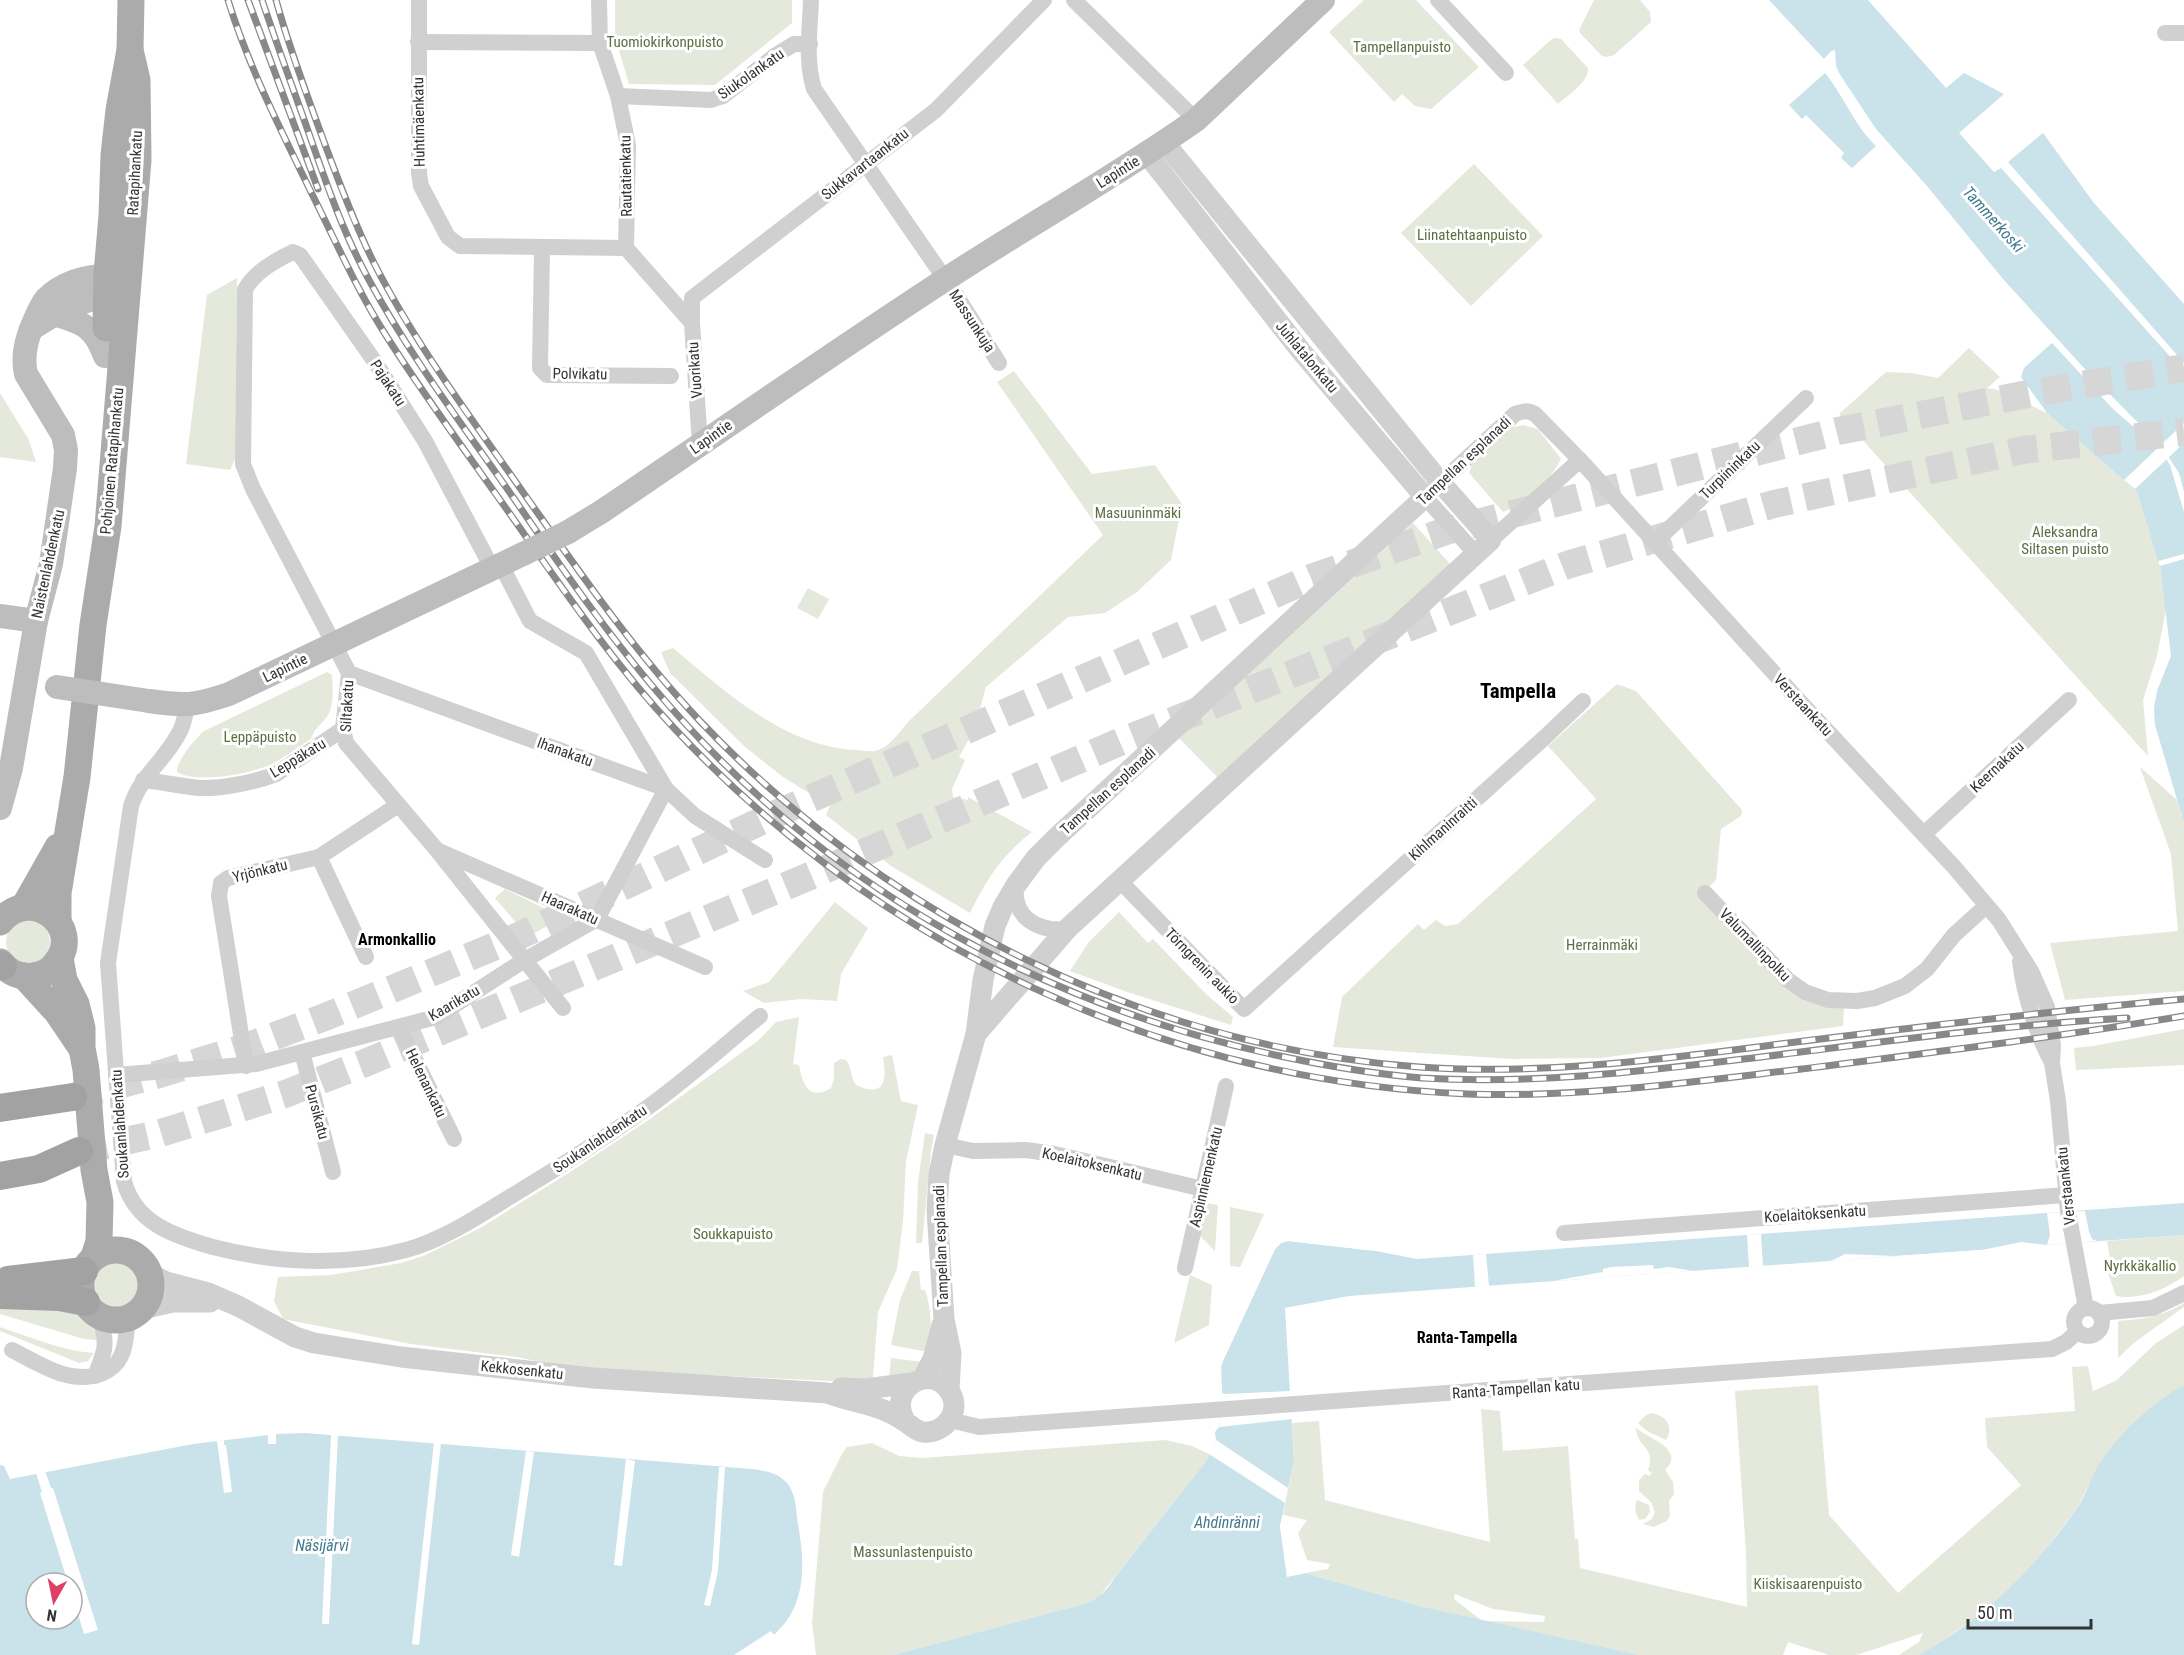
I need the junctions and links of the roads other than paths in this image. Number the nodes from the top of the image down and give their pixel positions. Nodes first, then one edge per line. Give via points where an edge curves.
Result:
1 (131, 0) edge
2 (419, 0) edge
3 (599, 0) edge
4 (811, 0) edge
5 (1044, 0) edge
6 (1074, 0) edge
7 (1323, 0) edge
8 (1438, 0) edge
9 (2165, 33) dead end
10 (2184, 33) edge
11 (418, 42) junction
12 (600, 43) junction
13 (810, 44) junction
14 (1506, 73) dead end
15 (618, 96) junction
16 (1196, 120) junction
17 (1156, 148) junction
18 (865, 164) junction
19 (626, 248) junction
20 (542, 249) junction
21 (250, 280) joint
22 (945, 280) junction
23 (117, 286) junction
24 (54, 314) junction
25 (692, 323) junction
26 (31, 329) junction
27 (105, 356) junction
28 (999, 363) dead end
29 (671, 376) dead end
30 (1806, 398) dead end
31 (700, 445) junction
32 (1580, 460) junction
33 (1433, 490) junction
34 (1654, 543) junction
35 (1483, 547) junction
36 (497, 568) junction
37 (0, 616) edge
38 (36, 621) junction
39 (93, 625) junction
40 (334, 644) junction
41 (349, 673) junction
42 (26, 682) junction
43 (2070, 700) dead end
44 (1583, 701) dead end
45 (187, 705) junction
46 (344, 729) junction
47 (143, 780) junction
48 (666, 789) junction
49 (398, 805) junction
50 (0, 808) edge
51 (70, 828) junction
52 (1924, 834) junction
53 (436, 849) junction
54 (319, 857) junction
55 (765, 860) dead end
56 (1016, 885) junction
57 (1126, 887) junction
58 (1705, 893) dead end
59 (1986, 906) junction
60 (24, 907) junction
61 (597, 920) junction
62 (58, 921) junction
63 (0, 922) edge
64 (1067, 929) junction
65 (1301, 956) joint
66 (60, 957) junction
67 (366, 957) dead end
68 (523, 961) junction
69 (7, 967) edge
70 (705, 967) dead end
71 (563, 1008) dead end
72 (760, 1016) dead end
73 (399, 1027) junction
74 (976, 1034) junction
75 (82, 1048) junction
76 (302, 1052) junction
77 (246, 1066) junction
78 (116, 1075) junction
79 (1226, 1086) dead end
80 (0, 1091) edge
81 (0, 1108) edge
82 (454, 1139) dead end
83 (945, 1145) junction
84 (0, 1160) edge
85 (333, 1172) dead end
86 (0, 1176) edge
87 (1203, 1189) junction
88 (100, 1202) junction
89 (2067, 1203) junction
90 (1564, 1233) dead end
91 (89, 1264) junction
92 (144, 1265) junction
93 (1185, 1268) dead end
94 (0, 1280) edge
95 (2184, 1293) edge
96 (0, 1295) edge
97 (227, 1302) junction
98 (91, 1308) junction
99 (2092, 1310) junction
100 (135, 1314) junction
101 (944, 1318) junction
102 (2077, 1332) junction
103 (12, 1350) dead end
104 (95, 1376) junction
105 (917, 1381) junction
106 (949, 1390) junction
107 (827, 1393) junction
108 (950, 1420) junction
109 (905, 1421) junction

1 - 23 main road, Ratapihankatu via 130,50 137,80 138,160
2 - 11 street, Huhtimäenkatu
3 - 12 street, Rautatienkatu
4 - 13 street, Massunkuja
5 - 18 street, Sukkavartaankatu via 936,110
6 - 16 street
7 - 16 main road, Lapintie
8 - 14 street
9 - 10 street
11 - 12 street
11 - 20 street, Huhtimäenkatu via 419,173 421,186 448,237 460,246
12 - 15 street, Rautatienkatu
13 - 15 street, Siukolankatu via 794,44 723,96 711,100
13 - 18 street, Massunkuja via 814,89
15 - 19 street, Rautatienkatu via 628,152
16 - 17 main road, Lapintie
17 - 22 main road, Lapintie
17 - 33 street, Juhlatalonkatu via 1291,338
18 - 22 street, Massunkuja
18 - 25 street, Sukkavartaankatu via 692,298
19 - 20 street, Huhtimäenkatu
19 - 25 street, Vuorikatu
20 - 29 street, Polvikatu via 540,368 547,375
21 - 36 street, Pajakatu via 293,252 300,255 425,441
21 - 40 street, Siltakatu via 244,298 243,464
22 - 28 street, Massunkuja
22 - 31 main road, Lapintie
23 - 24 main road
23 - 26 main road, Naistenlahdenkatu via 88,277 61,288 45,300
23 - 27 main road, Pohjoinen Ratapihankatu
23 - 39 main road, Pohjoinen Ratapihankatu via 108,526
24 - 26 main road
24 - 27 main road via 91,330
25 - 31 street, Vuorikatu
26 - 38 main road, Naistenlahdenkatu via 24,358 26,374 57,423 66,450 51,564
27 - 39 main road, Pohjoinen Ratapihankatu via 88,589
30 - 34 street, Turpiininkatu
31 - 36 main road, Lapintie, bridge via 568,532
32 - 33 street, Tampellan esplanadi via 1535,414 1524,410 1504,423
32 - 34 street, Verstaankatu
32 - 35 street, Tampellan esplanadi
33 - 35 street, Juhlatalonkatu
33 - 56 street, Tampellan esplanadi via 1057,837
34 - 52 street, Verstaankatu
35 - 57 street, Tampellan esplanadi
36 - 40 main road, Lapintie
36 - 48 street, Pajakatu via 530,621 586,653
37 - 38 main road
38 - 42 main road, Naistenlahdenkatu
39 - 51 main road, Pohjoinen Ratapihankatu
40 - 41 street, Siltakatu
40 - 45 main road, Lapintie via 251,685
41 - 46 street, Siltakatu
41 - 48 street, Ihanakatu
42 - 45 main road, Lapintie, bridge
42 - 50 main road, Naistenlahdenkatu
43 - 52 street, Keernakatu
44 - 65 street, Kihlmaninraitti
45 - 47 street, Soukanlahdenkatu via 179,734
46 - 47 street, Leppäkatu via 267,777 207,788
46 - 49 street, Siltakatu via 346,743
47 - 78 street, Soukanlahdenkatu via 131,806 108,963
48 - 55 street, Ihanakatu via 695,816
48 - 61 street
49 - 53 street, Siltakatu
49 - 54 street, Yrjönkatu
51 - 60 main road, Pohjoinen Ratapihankatu
51 - 62 main road, Pohjoinen Ratapihankatu via 60,876
52 - 59 street, Verstaankatu
53 - 61 street, Haarakatu
53 - 68 street, Siltakatu
54 - 67 street
54 - 77 street, Yrjönkatu via 228,878 221,883 219,896
56 - 64 street via 1017,905 1031,922 1055,930
56 - 74 street, Tampellan esplanadi via 995,926
57 - 64 street, Tampellan esplanadi
57 - 65 street, Törngrenin aukio via 1244,1009
58 - 59 street, Valumallinpolku via 1788,980 1805,992 1828,1000 1875,998 1905,986 1927,969 1954,935
59 - 89 street, Verstaankatu via 2020,954 2042,1046 2052,1063
60 - 62 main road via 39,908
60 - 63 main road
61 - 68 street, Kaarikatu
61 - 70 street, Haarakatu
62 - 66 main road, Pohjoinen Ratapihankatu via 64,939
64 - 74 street, Tampellan esplanadi
66 - 69 main road via 41,975
66 - 75 main road via 82,1028
68 - 71 street, Siltakatu
68 - 73 street, Kaarikatu via 436,1017
69 - 75 main road via 52,1006
72 - 78 street, Soukanlahdenkatu via 646,1109 472,1220 413,1248 317,1262 235,1253 181,1237 148,1220 129,1198 124,1181
73 - 76 street, Kaarikatu
73 - 82 street, Helenankatu
74 - 83 street, Tampellan esplanadi
75 - 88 main road
76 - 77 street, Kaarikatu
76 - 85 street, Pursikatu
77 - 78 street, Kaarikatu
79 - 87 street, Aspinniemenkatu
80 - 81 highway via 72,1090
83 - 87 street, Koelaitoksenkatu via 973,1151 1054,1154
83 - 101 street, Tampellan esplanadi via 937,1210
84 - 86 highway via 79,1151 39,1169
87 - 93 street, Aspinniemenkatu
88 - 91 main road via 99,1241
88 - 92 main road
89 - 90 street, Koelaitoksenkatu
89 - 99 street, Verstaankatu via 2073,1243
91 - 92 main road via 102,1253 121,1250
91 - 94 highway via 14,1281
91 - 98 main road via 81,1284
92 - 97 street, Kekkosenkatu via 166,1282
92 - 100 main road via 151,1292
95 - 99 street via 2153,1308
96 - 98 highway via 59,1297
97 - 100 street, Kekkosenkatu via 173,1302
97 - 107 street, Kekkosenkatu via 295,1337 401,1357 593,1378
98 - 100 main road via 112,1320
98 - 104 street via 105,1333
99 - 102 street via 2079,1311 2074,1318
99 - 102 street via 2103,1320 2098,1334 2084,1336
100 - 104 street via 117,1365
101 - 105 street, Tampellan esplanadi via 933,1359
101 - 106 street, Tampellan esplanadi via 951,1353
102 - 108 street, Ranta-Tampellan katu via 2052,1349 1291,1405 1154,1408 979,1427
103 - 104 street via 60,1373
105 - 106 street via 938,1380
105 - 107 street, Kekkosenkatu via 866,1389 841,1388
105 - 109 street via 903,1393 901,1411
106 - 108 street via 954,1402
107 - 109 street, Kekkosenkatu via 879,1408
108 - 109 street via 942,1428 925,1432

